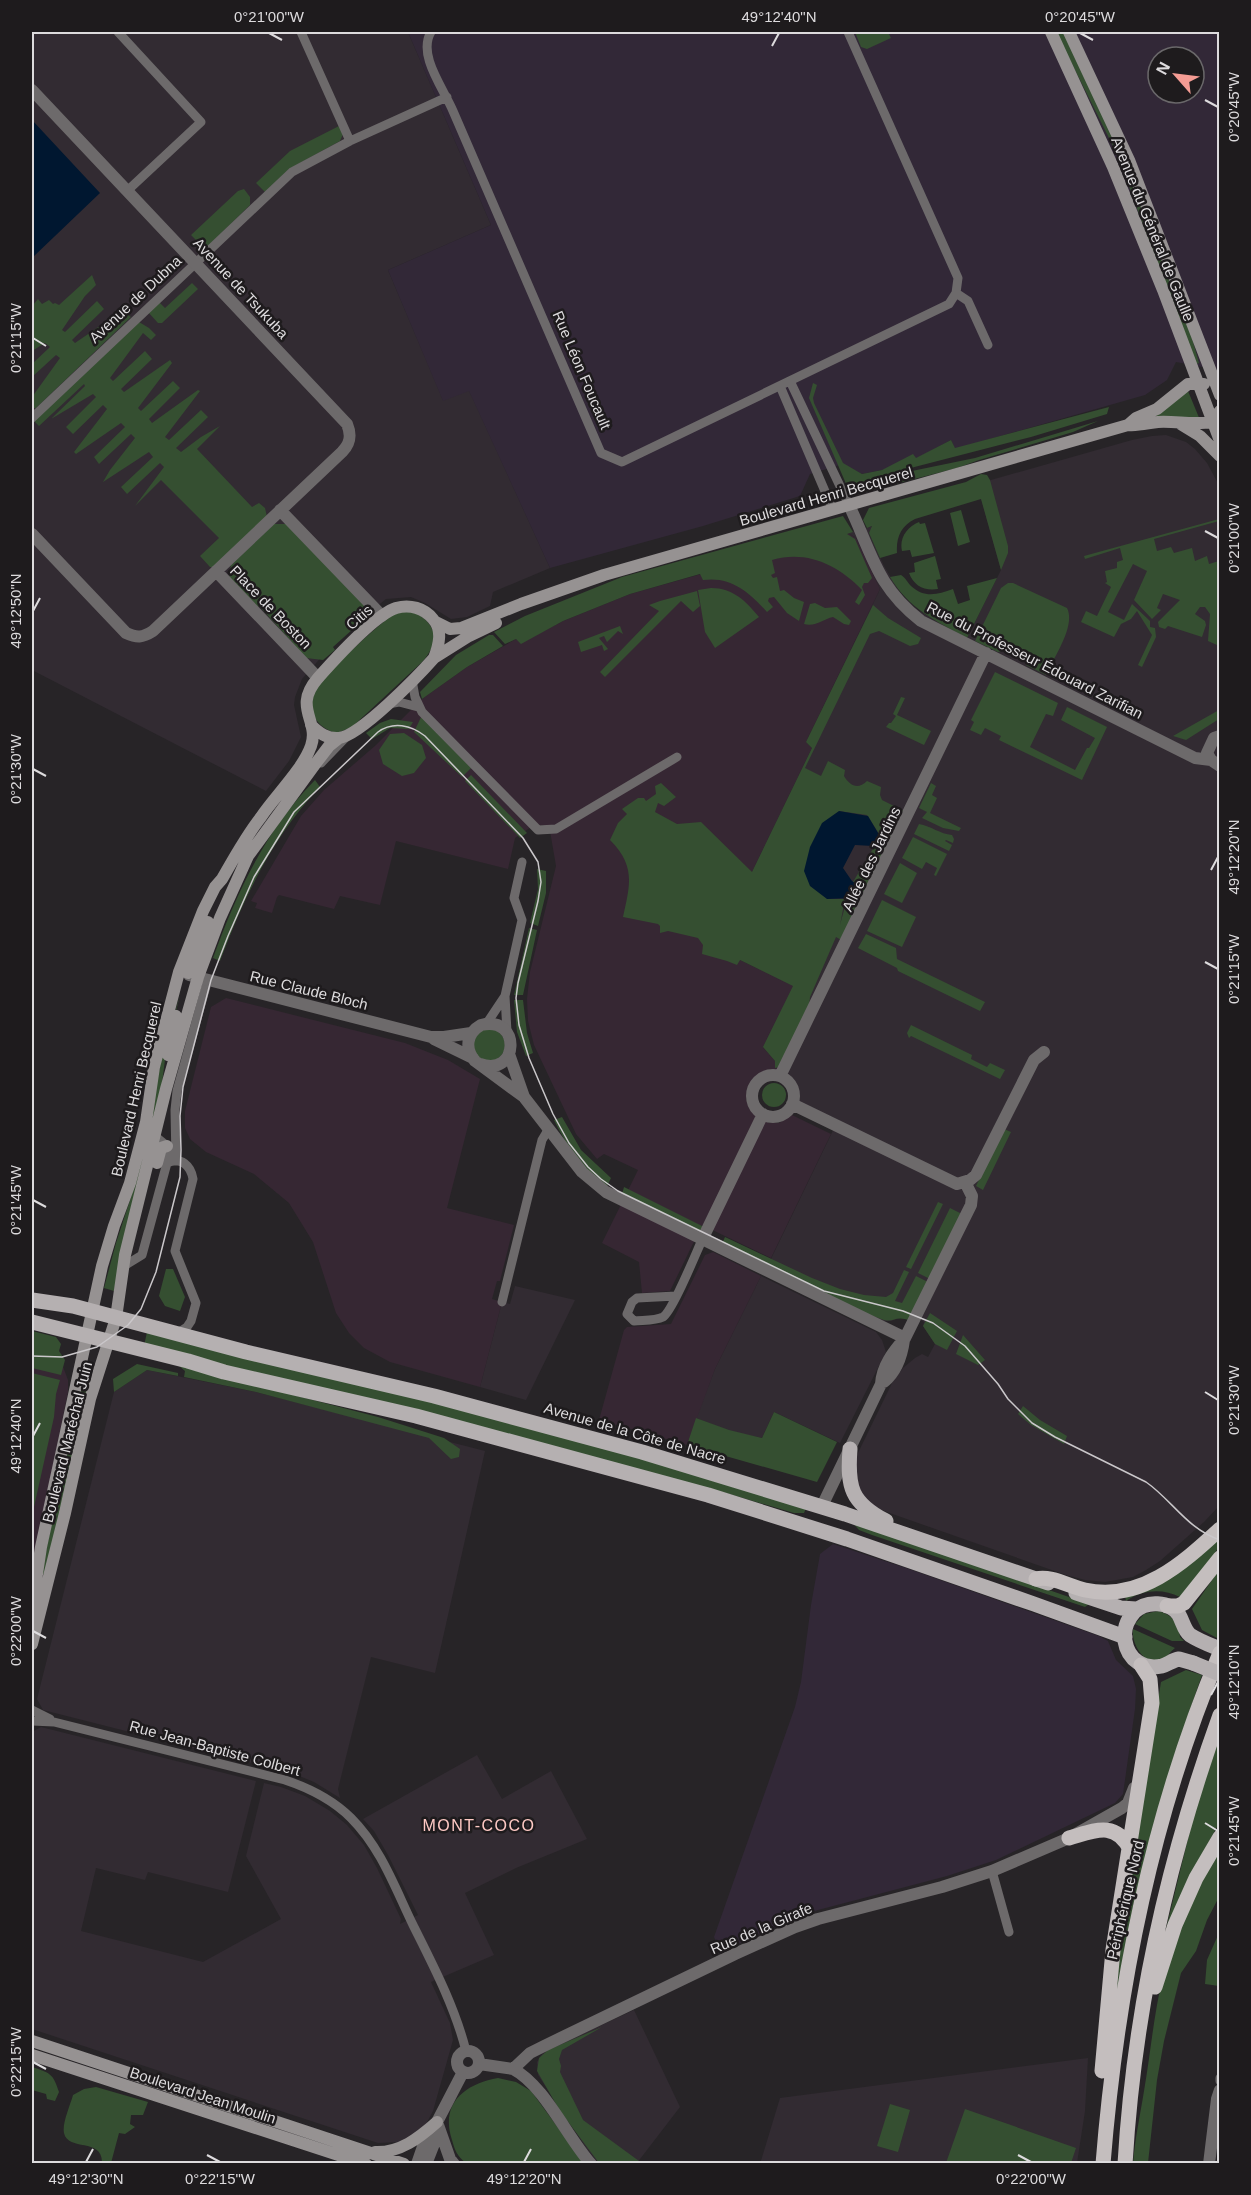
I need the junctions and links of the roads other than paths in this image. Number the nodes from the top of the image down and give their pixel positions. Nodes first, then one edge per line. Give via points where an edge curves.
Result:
1 (118, 32) edge
2 (302, 32) edge
3 (431, 32) edge
4 (848, 32) edge
5 (1050, 32) edge
6 (1069, 32) edge
7 (32, 90) edge
8 (447, 97) junction
9 (350, 141) junction
10 (127, 191) junction
11 (196, 262) junction
12 (956, 293) junction
13 (988, 345) dead end
14 (790, 381) junction
15 (1197, 383) junction
16 (780, 386) junction
17 (1219, 393) edge
18 (1220, 411) edge
19 (32, 418) edge
20 (1212, 422) junction
21 (1178, 423) junction
22 (1128, 425) junction
23 (1220, 441) edge
24 (1220, 456) edge
25 (849, 505) junction
26 (280, 510) junction
27 (833, 510) junction
28 (34, 540) edge
29 (216, 571) junction
30 (534, 601) junction
31 (382, 616) junction
32 (436, 622) junction
33 (986, 653) junction
34 (434, 657) junction
35 (318, 678) junction
36 (412, 680) junction
37 (387, 704) junction
38 (418, 707) junction
39 (311, 725) junction
40 (1220, 735) edge
41 (344, 736) junction
42 (677, 757) dead end
43 (1215, 763) edge
44 (522, 862) dead end
45 (193, 976) junction
46 (505, 996) junction
47 (487, 1023) junction
48 (507, 1032) junction
49 (471, 1033) junction
50 (431, 1037) junction
51 (1044, 1052) dead end
52 (509, 1054) junction
53 (476, 1061) junction
54 (780, 1076) junction
55 (524, 1097) junction
56 (792, 1104) junction
57 (763, 1114) junction
58 (548, 1130) junction
59 (156, 1137) junction
60 (167, 1146) junction
61 (172, 1162) junction
62 (965, 1182) junction
63 (134, 1219) junction
64 (702, 1240) junction
65 (124, 1266) junction
66 (676, 1296) junction
67 (32, 1300) edge
68 (502, 1302) dead end
69 (92, 1311) junction
70 (116, 1318) junction
71 (32, 1322) edge
72 (178, 1333) junction
73 (87, 1336) junction
74 (904, 1338) junction
75 (110, 1341) junction
76 (850, 1449) junction
77 (708, 1495) junction
78 (822, 1506) junction
79 (1220, 1529) edge
80 (847, 1539) junction
81 (944, 1546) junction
82 (1220, 1558) edge
83 (1036, 1579) junction
84 (1167, 1606) junction
85 (32, 1607) edge
86 (1129, 1624) junction
87 (32, 1644) edge
88 (1220, 1651) edge
89 (1141, 1665) junction
90 (1220, 1674) edge
91 (32, 1710) edge
92 (1220, 1715) edge
93 (32, 1721) edge
94 (54, 1722) junction
95 (1141, 1777) junction
96 (1220, 1837) edge
97 (1069, 1838) junction
98 (1130, 1849) junction
99 (992, 1871) junction
100 (1008, 1932) dead end
101 (32, 2041) edge
102 (466, 2051) junction
103 (33, 2056) edge
104 (479, 2064) junction
105 (513, 2069) junction
106 (463, 2072) junction
107 (1133, 2077) junction
108 (1220, 2090) edge
109 (437, 2122) junction
110 (368, 2158) edge
111 (404, 2163) edge
112 (417, 2163) edge
113 (426, 2163) edge
114 (454, 2163) edge
115 (591, 2163) edge
116 (1098, 2163) edge
117 (1103, 2163) edge
118 (1125, 2163) edge
119 (1209, 2163) edge

1 - 10 street via 201,122
2 - 9 street
3 - 8 street, Rue Léon Foucault via 427,51
4 - 12 street via 958,278
5 - 15 main road, Avenue du Général de Gaulle via 1113,167
6 - 17 main road, Avenue du Général de Gaulle via 1129,160
7 - 10 street, Avenue de Tsukuba
8 - 9 street, Avenue de Dubna
8 - 16 street, Rue Léon Foucault via 601,453 622,462
9 - 11 street, Avenue de Dubna via 292,172
10 - 11 street, Avenue de Tsukuba
11 - 19 street, Avenue de Dubna
11 - 26 street, Avenue de Tsukuba via 349,430 346,448
12 - 13 street via 968,301
12 - 14 street, Rue Léon Foucault via 950,304
14 - 16 street, Rue Léon Foucault
14 - 25 street
15 - 17 main road
15 - 20 main road, Avenue du Général de Gaulle
15 - 22 main road via 1188,384 1157,409
16 - 27 street
18 - 20 main road
20 - 21 main road
20 - 23 main road, Avenue du Général de Gaulle
21 - 22 main road
21 - 24 main road via 1200,436
22 - 25 main road, Boulevard Henri Becquerel
25 - 27 main road, Boulevard Henri Becquerel
25 - 33 street, Rue du Professeur Édouard Zarifian via 875,568 907,611
26 - 29 street, Place de Boston
26 - 31 street
27 - 30 main road, Boulevard Henri Becquerel via 604,575
28 - 29 street via 126,633 135,637 153,632
29 - 35 street, Place de Boston
30 - 32 main road, Boulevard Henri Becquerel via 461,628 450,629
30 - 34 main road, Boulevard Henri Becquerel
31 - 32 main road, Citis via 409,606 424,611
31 - 35 main road, Citis
32 - 34 main road via 439,646
33 - 43 street, Rue du Professeur Édouard Zarifian via 1195,758
33 - 54 street, Allée des Jardins
34 - 36 main road
35 - 39 main road, Citis via 307,694
36 - 37 main road
36 - 38 street
37 - 38 street via 399,702
37 - 41 main road
38 - 42 street via 538,830 556,829
39 - 41 main road via 328,738
39 - 45 main road, Boulevard Henri Becquerel via 313,737 307,754 260,817 203,911
40 - 43 street via 1207,749
41 - 45 main road, Boulevard Henri Becquerel via 329,746 248,856
44 - 46 street via 514,898 522,920
45 - 50 street, Rue Claude Bloch
45 - 59 main road, Boulevard Henri Becquerel
45 - 61 street
45 - 69 main road, Boulevard Henri Becquerel via 154,1067 146,1122 109,1240
46 - 47 street
46 - 48 street
47 - 48 street
47 - 49 street
48 - 52 street
49 - 50 street, Rue Claude Bloch
49 - 53 street via 468,1049
50 - 53 street, Rue Claude Bloch
51 - 62 street via 1034,1060 976,1175
52 - 53 street via 497,1065
52 - 55 street, Rue Claude Bloch
53 - 55 street, Rue Claude Bloch
54 - 56 street via 793,1090
54 - 57 street via 764,1077 754,1088 752,1100
55 - 58 street, Rue Claude Bloch
56 - 57 street via 776,1116
56 - 62 street via 955,1184
57 - 64 street
58 - 64 street, Rue Claude Bloch via 582,1172 614,1198
58 - 68 street via 542,1140
59 - 60 street
59 - 63 main road, Boulevard Henri Becquerel
60 - 61 street
60 - 63 main road via 161,1148 146,1201
61 - 65 street via 142,1255
61 - 72 street via 185,1163 192,1170 193,1179 175,1251 196,1303 191,1321
62 - 74 street via 972,1196 971,1205
63 - 65 main road, Boulevard Henri Becquerel
64 - 66 street
64 - 74 street, Rue Claude Bloch
65 - 70 main road, Boulevard Henri Becquerel
66 - 66 street via 637,1298 627,1314 634,1321 660,1319
67 - 69 main road, Avenue de la Côte de Nacre
69 - 70 main road, Avenue de la Côte de Nacre
69 - 73 main road, Boulevard Maréchal Juin
70 - 72 main road, Avenue de la Côte de Nacre
70 - 75 main road, Boulevard Maréchal Juin
71 - 73 main road, Avenue de la Côte de Nacre
72 - 78 main road, Avenue de la Côte de Nacre via 456,1402
73 - 75 main road, Avenue de la Côte de Nacre
73 - 85 main road, Boulevard Maréchal Juin via 41,1547
74 - 76 street via 892,1352
75 - 77 main road, Avenue de la Côte de Nacre via 416,1416
75 - 87 main road, Boulevard Maréchal Juin via 90,1399
76 - 78 street
76 - 81 main road via 850,1485 860,1503 872,1514
77 - 78 main road via 732,1497 794,1515 807,1515
77 - 80 main road, Avenue de la Côte de Nacre
78 - 80 main road via 833,1526
78 - 81 main road, Avenue de la Côte de Nacre
79 - 83 highway via 1171,1570 1126,1591 1098,1592 1044,1577
80 - 86 main road, Avenue de la Côte de Nacre via 1044,1607
81 - 83 main road, Avenue de la Côte de Nacre
82 - 84 highway via 1184,1603
83 - 86 main road, Avenue de la Côte de Nacre via 1121,1608
84 - 86 main road, Avenue de la Côte de Nacre via 1149,1604
84 - 88 main road via 1178,1614 1188,1634
86 - 89 main road via 1130,1654
88 - 117 highway, Périphérique Nord via 1186,1743 1142,1899 1114,2052
89 - 90 main road, bridge via 1159,1666 1179,1659
89 - 95 highway via 1152,1690
91 - 94 street, Rue Jean-Baptiste Colbert
92 - 107 highway via 1185,1820 1162,1907
93 - 94 street, Rue Jean-Baptiste Colbert
94 - 102 street, Rue Jean-Baptiste Colbert via 285,1780 311,1790 345,1812 369,1838 385,1866 440,1982
95 - 97 street, Rue de la Girafe via 1128,1803
95 - 98 highway
96 - 107 highway via 1175,1925
97 - 98 highway via 1113,1831
97 - 99 street, Rue de la Girafe
98 - 116 highway via 1108,1988
99 - 100 street
99 - 105 street, Rue de la Girafe via 795,1928 537,2049
101 - 110 main road
102 - 104 street via 476,2054
102 - 106 street via 457,2060
103 - 110 main road, Boulevard Jean Moulin
104 - 105 street
104 - 106 street via 474,2071
105 - 115 street via 541,2095
106 - 109 street
107 - 118 highway
108 - 119 street
109 - 110 main road via 413,2142
109 - 112 street
109 - 113 street via 437,2136
109 - 114 street
110 - 111 main road

